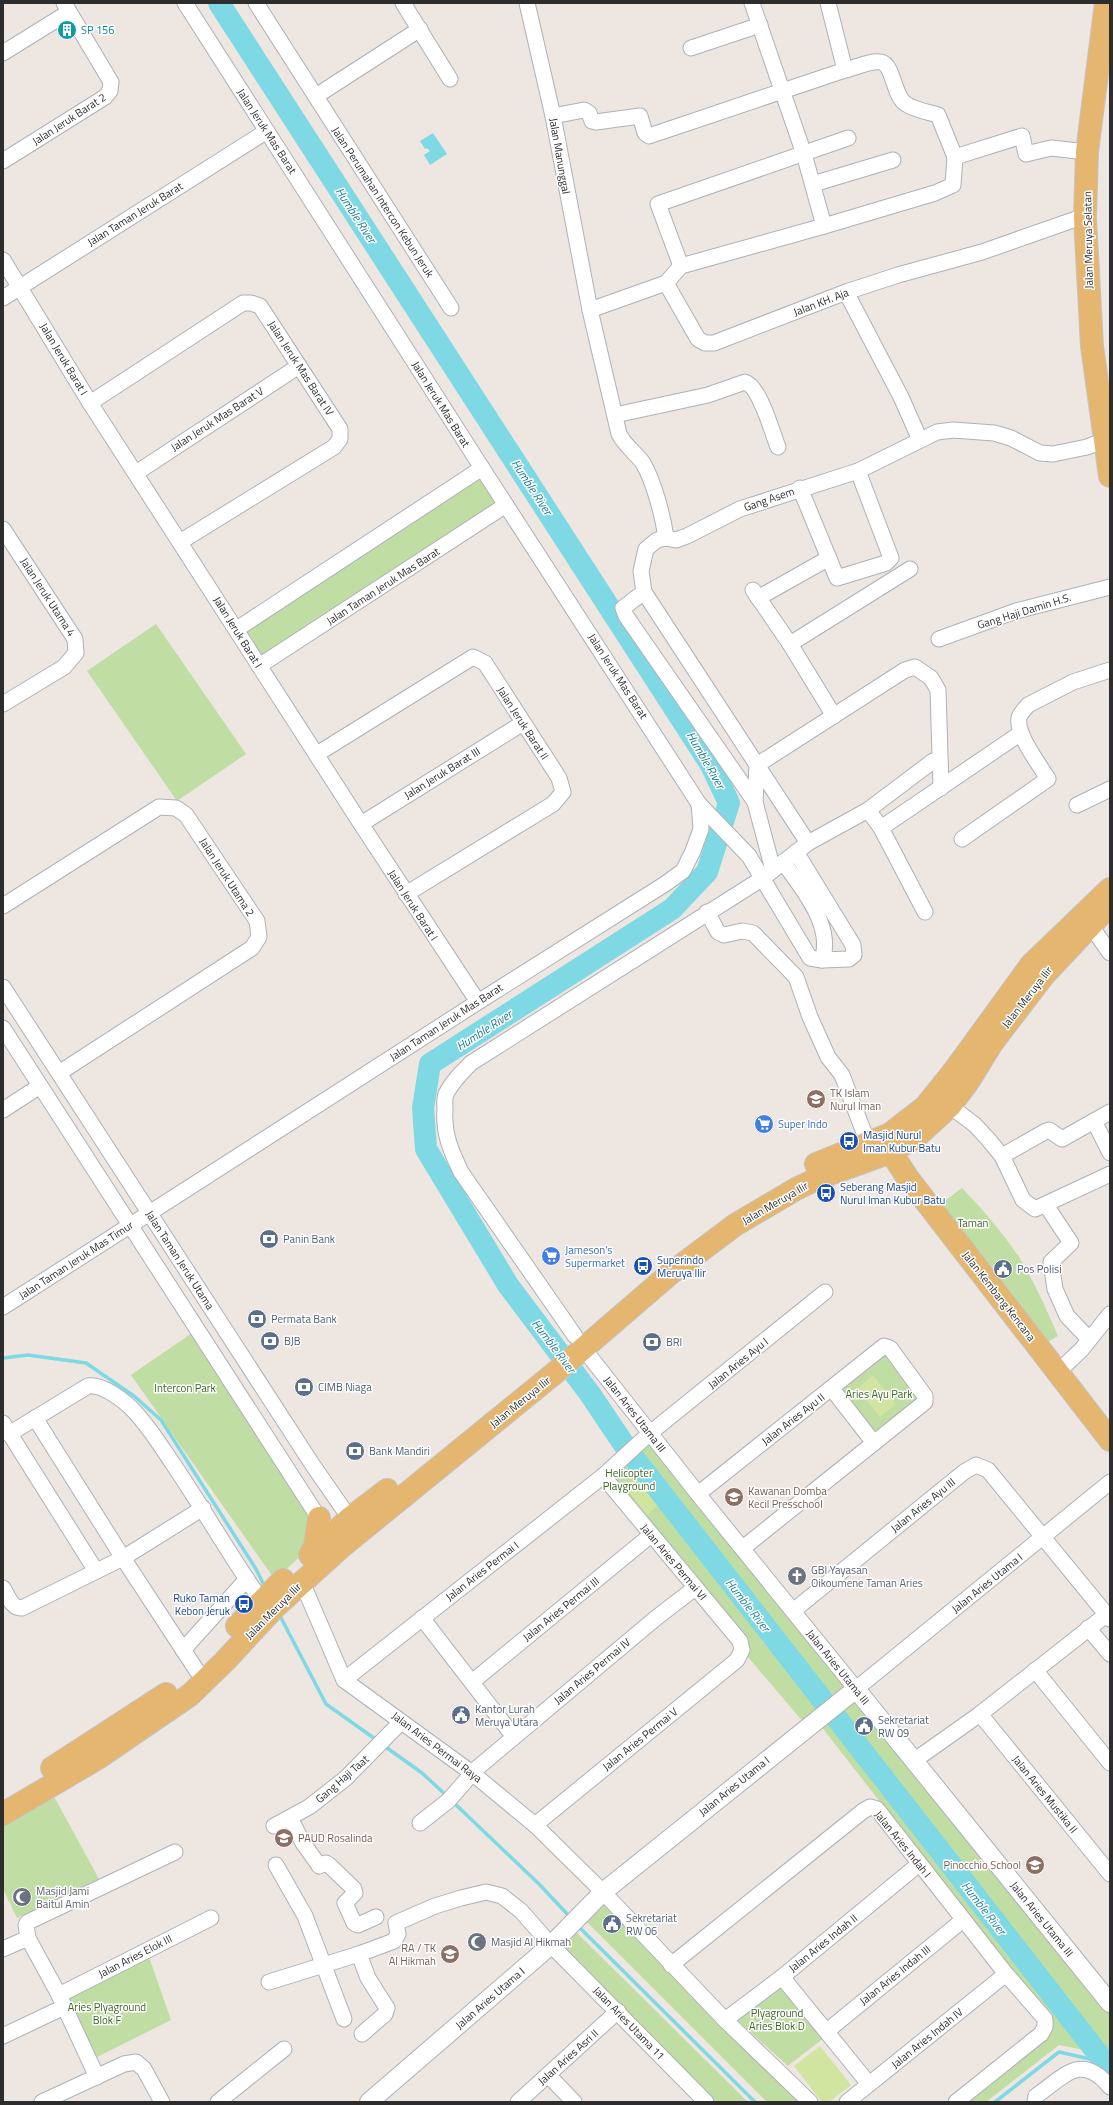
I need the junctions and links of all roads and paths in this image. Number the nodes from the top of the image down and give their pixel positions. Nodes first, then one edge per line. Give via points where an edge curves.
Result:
1 (185, 3) edge
2 (256, 3) edge
3 (403, 3) edge
4 (527, 3) edge
5 (752, 3) edge
6 (828, 3) edge
7 (1106, 3) edge
8 (67, 7) edge
9 (760, 25) junction
10 (420, 29) junction
11 (691, 48) dead end
12 (3, 53) edge
13 (845, 70) junction
14 (450, 79) dead end
15 (1103, 88) edge
16 (782, 92) junction
17 (316, 96) junction
18 (553, 116) junction
19 (267, 131) junction
20 (848, 138) dead end
21 (1087, 152) junction
22 (804, 154) junction
23 (955, 157) junction
24 (893, 160) dead end
25 (3, 161) edge
26 (813, 184) junction
27 (1085, 218) junction
28 (824, 226) junction
29 (3, 260) edge
30 (682, 266) junction
31 (666, 283) junction
32 (21, 287) junction
33 (846, 292) junction
34 (3, 298) edge
35 (451, 308) dead end
36 (590, 310) junction
37 (299, 366) junction
38 (90, 402) junction
39 (615, 415) junction
40 (920, 440) junction
41 (1105, 440) junction
42 (778, 446) dead end
43 (482, 468) junction
44 (858, 471) junction
45 (136, 473) junction
46 (1110, 476) edge
47 (800, 488) junction
48 (506, 505) junction
49 (3, 529) edge
50 (666, 538) junction
51 (180, 542) junction
52 (829, 558) junction
53 (910, 569) dead end
54 (1110, 587) edge
55 (644, 592) junction
56 (237, 629) junction
57 (939, 639) dead end
58 (790, 644) junction
59 (259, 666) junction
60 (1110, 670) edge
61 (3, 704) edge
62 (834, 716) junction
63 (523, 723) junction
64 (1021, 733) junction
65 (317, 754) junction
66 (932, 761) dead end
67 (757, 765) junction
68 (941, 788) junction
69 (1110, 789) edge
70 (755, 802) junction
71 (700, 804) junction
72 (1077, 805) dead end
73 (868, 810) junction
74 (361, 824) junction
75 (881, 828) junction
76 (962, 838) dead end
77 (802, 847) junction
78 (773, 870) junction
79 (1110, 889) edge
80 (406, 894) junction
81 (3, 906) edge
82 (1110, 906) edge
83 (708, 912) junction
84 (925, 912) dead end
85 (1091, 926) junction
86 (1110, 953) edge
87 (822, 960) junction
88 (3, 987) edge
89 (478, 1002) junction
90 (3, 1028) edge
91 (59, 1073) junction
92 (961, 1076) junction
93 (40, 1086) junction
94 (950, 1106) junction
95 (3, 1110) edge
96 (1110, 1112) edge
97 (1094, 1121) junction
98 (868, 1143) junction
99 (891, 1152) junction
100 (1110, 1153) edge
101 (1002, 1156) junction
102 (1110, 1174) edge
103 (1046, 1205) junction
104 (150, 1213) junction
105 (130, 1226) junction
106 (825, 1292) dead end
107 (3, 1307) edge
108 (1110, 1314) edge
109 (1089, 1339) junction
110 (566, 1354) junction
111 (1058, 1372) junction
112 (832, 1389) junction
113 (35, 1418) junction
114 (6, 1429) edge
115 (646, 1437) junction
116 (1110, 1440) edge
117 (874, 1443) junction
118 (619, 1461) joint
119 (603, 1476) junction
120 (1110, 1482) edge
121 (698, 1494) junction
122 (203, 1508) junction
123 (319, 1518) junction
124 (354, 1525) junction
125 (650, 1535) junction
126 (1044, 1536) junction
127 (335, 1542) junction
128 (743, 1548) junction
129 (310, 1555) junction
130 (123, 1558) junction
131 (96, 1571) junction
132 (247, 1579) junction
133 (294, 1583) junction
134 (3, 1588) edge
135 (695, 1588) junction
136 (268, 1600) junction
137 (793, 1611) junction
138 (1108, 1617) edge
139 (422, 1618) junction
140 (1088, 1628) junction
141 (184, 1650) junction
142 (742, 1650) joint
143 (1110, 1654) edge
144 (1035, 1670) junction
145 (197, 1671) junction
146 (344, 1680) junction
147 (472, 1682) junction
148 (849, 1694) junction
149 (980, 1714) junction
150 (398, 1726) junction
151 (514, 1737) junction
152 (915, 1760) junction
153 (1110, 1763) edge
154 (471, 1776) junction
155 (3, 1798) edge
156 (3, 1814) edge
157 (290, 1818) junction
158 (420, 1824) dead end
159 (535, 1825) junction
160 (274, 1826) dead end
161 (175, 1852) dead end
162 (919, 1864) junction
163 (276, 1865) dead end
164 (1109, 1870) edge
165 (603, 1892) junction
166 (376, 1917) dead end
167 (211, 1918) dead end
168 (963, 1920) junction
169 (28, 1938) junction
170 (551, 1945) junction
171 (3, 1949) edge
172 (359, 1954) junction
173 (671, 1965) junction
174 (325, 1966) junction
175 (1006, 1974) junction
176 (782, 1976) junction
177 (269, 1982) dead end
178 (61, 2001) junction
179 (1110, 2003) edge
180 (618, 2011) junction
181 (344, 2019) dead end
182 (725, 2020) junction
183 (826, 2031) junction
184 (362, 2034) dead end
185 (3, 2036) edge
186 (284, 2049) dead end
187 (549, 2076) junction
188 (97, 2077) junction
189 (869, 2084) junction
190 (1110, 2087) edge
191 (42, 2102) edge
192 (162, 2102) edge
193 (218, 2102) edge
194 (369, 2102) edge
195 (518, 2102) edge
196 (574, 2102) edge
197 (706, 2102) edge
198 (810, 2102) edge
199 (847, 2102) edge
200 (956, 2102) edge
201 (1035, 2102) edge

1 - 19 street, Jalan Jeruk Mas Barat
2 - 17 street, Jalan Perumahan Intercon Kebun Jeruk
3 - 10 street
4 - 18 street, Jalan Manunggal
5 - 9 street
6 - 13 street
7 - 15 main road, Jalan Meruya Selatan
8 - 12 street
8 - 25 street, Jalan Jeruk Barat 2 via 111,82 110,91 105,97
9 - 11 street
9 - 16 street
10 - 14 street
10 - 17 street
13 - 16 street
13 - 23 street via 882,62 887,66 899,97 906,104 938,115
15 - 21 main road, Jalan Meruya Selatan
16 - 18 street via 649,136 645,133 640,116 596,122 592,121 589,113 584,110
16 - 22 street
17 - 35 street, Jalan Perumahan Intercon Kebun Jeruk
18 - 36 street, Jalan Manunggal
19 - 32 street, Jalan Taman Jeruk Barat
19 - 43 street, Jalan Jeruk Mas Barat
20 - 22 street
21 - 23 street via 1051,148 1026,154 1022,136
21 - 27 main road, Jalan Meruya Selatan
22 - 26 street
22 - 30 street via 658,204
23 - 28 street via 953,185 935,193
24 - 26 street
26 - 28 street
27 - 33 street, Jalan KH. Aja via 982,252
27 - 41 main road, Jalan Meruya Selatan via 1092,346
28 - 30 street
29 - 32 street, Jalan Jeruk Barat I
30 - 31 street
31 - 33 street, Jalan KH. Aja via 698,339 710,343
31 - 36 street
32 - 34 street, Jalan Taman Jeruk Barat
32 - 38 street, Jalan Jeruk Barat I
33 - 40 street via 901,397
36 - 39 street
37 - 38 street, Jalan Jeruk Mas Barat IV via 260,306 243,303
37 - 45 street, Jalan Jeruk Mas Barat V
37 - 51 street, Jalan Jeruk Mas Barat IV via 340,429 340,438 334,447
38 - 45 street, Jalan Jeruk Barat I
39 - 42 street via 708,395 746,382 764,408
39 - 50 street via 622,440 642,462 650,477
40 - 41 street, Gang Asem via 937,432 953,430 994,433 1011,438 1040,453 1053,454
40 - 44 street, Gang Asem
41 - 46 main road, Jalan Meruya Selatan
43 - 48 street, Jalan Jeruk Mas Barat
43 - 56 street
44 - 47 street, Gang Asem
44 - 52 street via 891,558 886,563 837,578
45 - 51 street, Jalan Jeruk Barat I
47 - 50 street, Gang Asem via 740,509 687,536 676,540
47 - 52 street
48 - 59 street, Jalan Taman Jeruk Mas Barat
48 - 71 street, Jalan Jeruk Mas Barat
49 - 61 street, Jalan Jeruk Utama 4 via 75,639 76,652 64,667
50 - 55 street via 657,540 646,549 641,571
51 - 56 street, Jalan Jeruk Barat I
52 - 58 street via 755,594
53 - 58 street
54 - 57 street, Gang Haji Damin H.S. via 1016,612
55 - 67 street
55 - 70 street via 623,608 626,616
56 - 59 street, Jalan Jeruk Barat I
58 - 62 street
59 - 65 street, Jalan Jeruk Barat I
60 - 64 street via 1073,682 1028,705 1019,718
62 - 67 street
62 - 68 street via 905,670 915,667 931,678 938,690
63 - 65 street, Jalan Jeruk Barat II via 485,663 473,657
63 - 74 street, Jalan Jeruk Barat III
63 - 80 street, Jalan Jeruk Barat II via 559,778 563,792 553,804
64 - 68 street
64 - 76 street via 1048,779
65 - 74 street, Jalan Jeruk Barat I
66 - 73 street, Jalan Aries Utama III
67 - 70 street
67 - 77 street
68 - 75 street
69 - 72 street
70 - 78 street
71 - 78 street, Jalan Jeruk Mas Barat via 749,856
71 - 89 street, Jalan Taman Jeruk Mas Barat via 701,829 694,851 683,870 665,884
73 - 75 street
73 - 77 street, Jalan Aries Utama III
74 - 80 street, Jalan Jeruk Barat I
75 - 84 street
77 - 78 street, Jalan Aries Utama III
77 - 87 street via 855,950 849,959
78 - 83 street, Jalan Aries Utama III
78 - 87 street via 802,947 810,958
78 - 87 street via 811,903 825,940
79 - 92 main road, Jalan Meruya Ilir via 1031,965
80 - 89 street, Jalan Jeruk Barat I
81 - 91 street, Jalan Jeruk Utama 2 via 159,807 176,808 186,815 256,921 259,937 252,948
82 - 85 main road, Jalan Meruya Ilir
83 - 98 street via 718,932 724,935 742,931 753,933 796,977 828,1057 842,1075
83 - 110 street, Jalan Aries Utama III via 471,1063 456,1078 446,1096 446,1137 461,1172
85 - 86 street
85 - 92 main road, Jalan Meruya Ilir via 1064,952 1028,994 992,1043
88 - 91 street, Jalan Taman Jeruk Utama
89 - 104 street, Jalan Taman Jeruk Mas Barat
90 - 93 street
91 - 104 street, Jalan Taman Jeruk Utama
92 - 94 main road, Jalan Meruya Ilir
92 - 98 main road, Jalan Meruya Ilir via 912,1119 890,1134
93 - 95 street
93 - 105 street
94 - 99 main road, Jalan Meruya Ilir via 915,1138
94 - 101 street via 975,1125
96 - 97 street
97 - 100 street
97 - 101 street via 1062,1139 1049,1130 1046,1131
98 - 110 main road, Jalan Meruya Ilir via 812,1166 735,1209 704,1230 672,1255
99 - 110 main road, Jalan Meruya Ilir via 819,1178 736,1225
99 - 111 main road, Jalan Kembang Kencana via 907,1177
101 - 103 street via 1023,1200 1036,1209
102 - 103 street
103 - 109 street via 1071,1243 1051,1262 1055,1289 1067,1316
104 - 105 street, Jalan Taman Jeruk Mas Timur
104 - 124 street, Jalan Taman Jeruk Utama
105 - 107 street, Jalan Taman Jeruk Mas Timur
105 - 123 street
106 - 115 street, Jalan Aries Ayu I
108 - 109 street
109 - 111 street
110 - 115 street, Jalan Aries Utama III
110 - 124 main road, Jalan Meruya Ilir via 458,1436
111 - 116 main road, Jalan Kembang Kencana
112 - 117 street
112 - 117 street, Jalan Aries Ayu II via 884,1346 888,1346 926,1398 923,1404
112 - 121 street, Jalan Aries Ayu II
113 - 114 street
113 - 122 street via 84,1387 95,1385 134,1411 148,1427
113 - 130 street
114 - 131 street
115 - 118 street, Jalan Aries Ayu I
115 - 121 street, Jalan Aries Utama III
117 - 128 street
118 - 119 street, Jalan Aries Permai I
119 - 125 street, Jalan Aries Permai VI
119 - 139 street, Jalan Aries Permai I
120 - 126 street, Jalan Aries Utama I
121 - 128 street, Jalan Aries Utama III
122 - 130 street
122 - 132 street
123 - 127 street
123 - 129 main road via 315,1546
124 - 127 main road, Jalan Meruya Ilir
125 - 135 street, Jalan Aries Permai VI
125 - 147 street, Jalan Aries Permai III
126 - 137 street, Jalan Aries Ayu III via 988,1470 976,1465 964,1472
126 - 138 street
126 - 148 street, Jalan Aries Utama I
127 - 129 main road, Jalan Meruya Ilir
127 - 133 main road, Jalan Meruya Ilir
128 - 137 street, Jalan Aries Utama III
129 - 133 main road, Jalan Meruya Ilir
130 - 131 street
130 - 141 street
131 - 134 street via 18,1609
132 - 136 street
132 - 141 street
133 - 136 main road, Jalan Meruya Ilir
133 - 146 street
135 - 142 street, Jalan Aries Permai VI via 740,1641
135 - 151 street, Jalan Aries Permai IV
136 - 145 main road, Jalan Meruya Ilir
136 - 156 main road, Jalan Meruya Ilir via 224,1661 190,1695 98,1758
137 - 148 street, Jalan Aries Utama III
138 - 140 street
139 - 146 street, Jalan Aries Permai I
139 - 147 street
140 - 143 street
140 - 144 street
141 - 145 street
142 - 159 street, Jalan Aries Permai V via 737,1660
144 - 149 street
144 - 153 street
145 - 155 main road, Jalan Meruya Ilir via 29,1784
146 - 150 street, Jalan Aries Permai Raya
147 - 151 street
148 - 152 street, Jalan Aries Utama III
148 - 165 street, Jalan Aries Utama I
149 - 152 street
149 - 164 street, Jalan Aries Mustika II
150 - 154 street, Jalan Aries Permai Raya
150 - 157 street, Gang Haji Taat via 346,1778 309,1807
151 - 154 street, Jalan Aries Permai IV
152 - 179 street, Jalan Aries Utama III
154 - 158 street, Jalan Aries Permai IV via 448,1801
154 - 159 street, Jalan Aries Permai Raya
157 - 160 street, Gang Haji Taat
157 - 166 street via 318,1864 328,1864 354,1889 355,1893 345,1903 354,1923 358,1925
159 - 165 street, Jalan Aries Permai Raya
161 - 169 street via 28,1922 25,1929
162 - 168 street, Jalan Aries Indah I
162 - 173 street, Jalan Aries Indah I via 877,1809 870,1807
162 - 176 street, Jalan Aries Indah II
163 - 174 street via 302,1909
165 - 170 street, Jalan Aries Utama I
165 - 173 street, Jalan Aries Permai Raya
167 - 178 street, Jalan Aries Elok III
168 - 175 street, Jalan Aries Indah I
168 - 183 street, Jalan Aries Indah III
169 - 171 street
169 - 178 street
170 - 172 street, Jalan Aries Utama 11 via 520,1911 502,1896 486,1892 435,1906 396,1923 398,1934 394,1941
170 - 180 street, Jalan Aries Utama 11
170 - 194 street, Jalan Aries Utama I
172 - 174 street
172 - 184 street via 368,1978 387,2008 385,2014
173 - 182 street, Jalan Aries Permai Raya
174 - 177 street
174 - 181 street
175 - 189 street, Jalan Aries Indah IV
175 - 200 street, Jalan Aries Indah I via 1045,2019 1045,2027 1041,2034
176 - 182 street, Jalan Aries Indah II
176 - 183 street
178 - 185 street, Jalan Aries Elok III
178 - 188 street
180 - 187 street, Jalan Aries Asri II
180 - 197 street, Jalan Aries Utama 11
182 - 198 street, Jalan Aries Permai Raya
183 - 189 street
186 - 193 street
187 - 195 street, Jalan Aries Asri II
187 - 196 street
188 - 191 street
188 - 192 street via 124,2064 136,2062 144,2069
189 - 199 street, Jalan Aries Indah IV
190 - 201 street via 1101,2076 1089,2069 1079,2068 1036,2096

